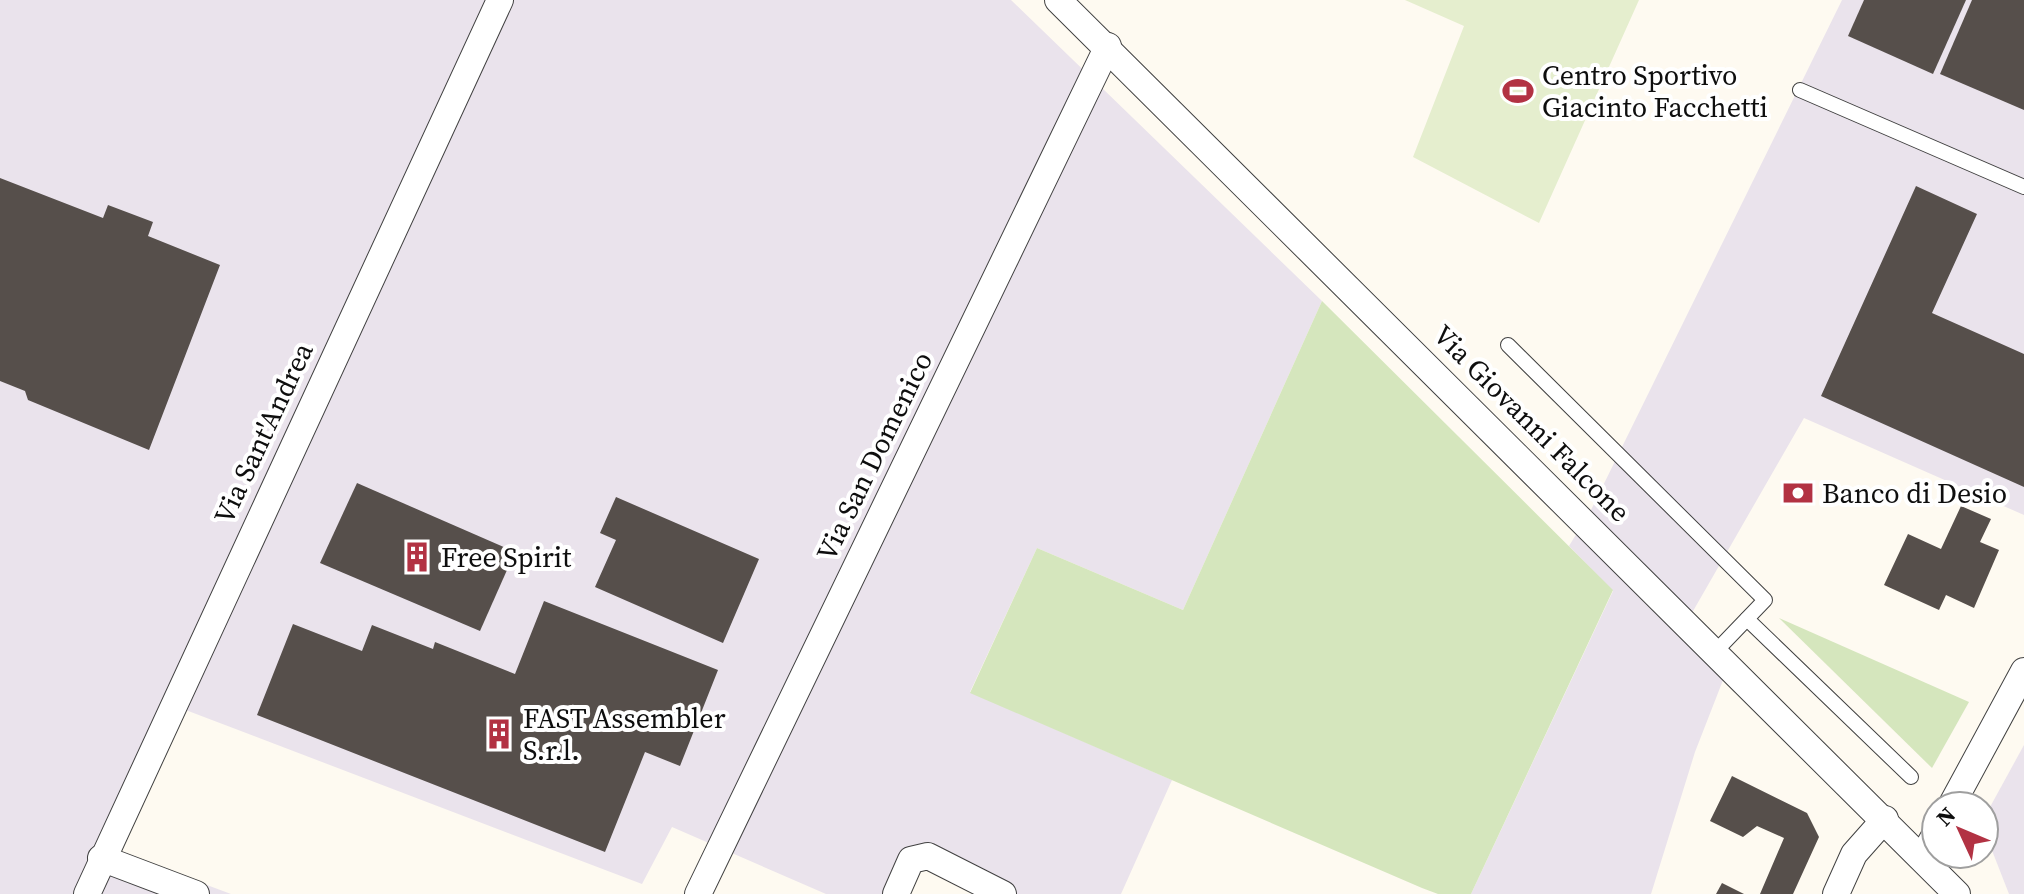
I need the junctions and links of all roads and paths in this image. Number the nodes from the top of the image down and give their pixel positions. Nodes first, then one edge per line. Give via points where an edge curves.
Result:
1 (500, 0) edge
2 (1058, 0) edge
3 (1108, 46) junction
4 (1800, 90) dead end
5 (2024, 187) edge
6 (1508, 345) dead end
7 (1747, 619) junction
8 (1716, 651) junction
9 (2024, 671) edge
10 (1911, 777) dead end
11 (1960, 790) edge
12 (1885, 819) junction
13 (1920, 856) edge
14 (101, 858) junction
15 (1934, 870) edge
16 (87, 894) edge
17 (196, 894) edge
18 (698, 894) edge
19 (896, 894) edge
20 (1003, 894) edge
21 (1836, 894) edge
22 (1957, 894) edge

1 - 14 street, Via Sant'Andrea
2 - 3 street, Via Giovanni Falcone
3 - 8 street, Via Giovanni Falcone
3 - 18 street, Via San Domenico
4 - 5 lane
6 - 7 lane via 1765,600
7 - 8 lane
7 - 10 lane
8 - 12 street, Via Giovanni Falcone
9 - 11 street
12 - 13 street, Via Giovanni Falcone
12 - 21 street via 1854,854
14 - 16 street, Via Sant'Andrea
14 - 17 street
15 - 22 street, Via Giovanni Falcone
19 - 20 street via 911,860 928,856

